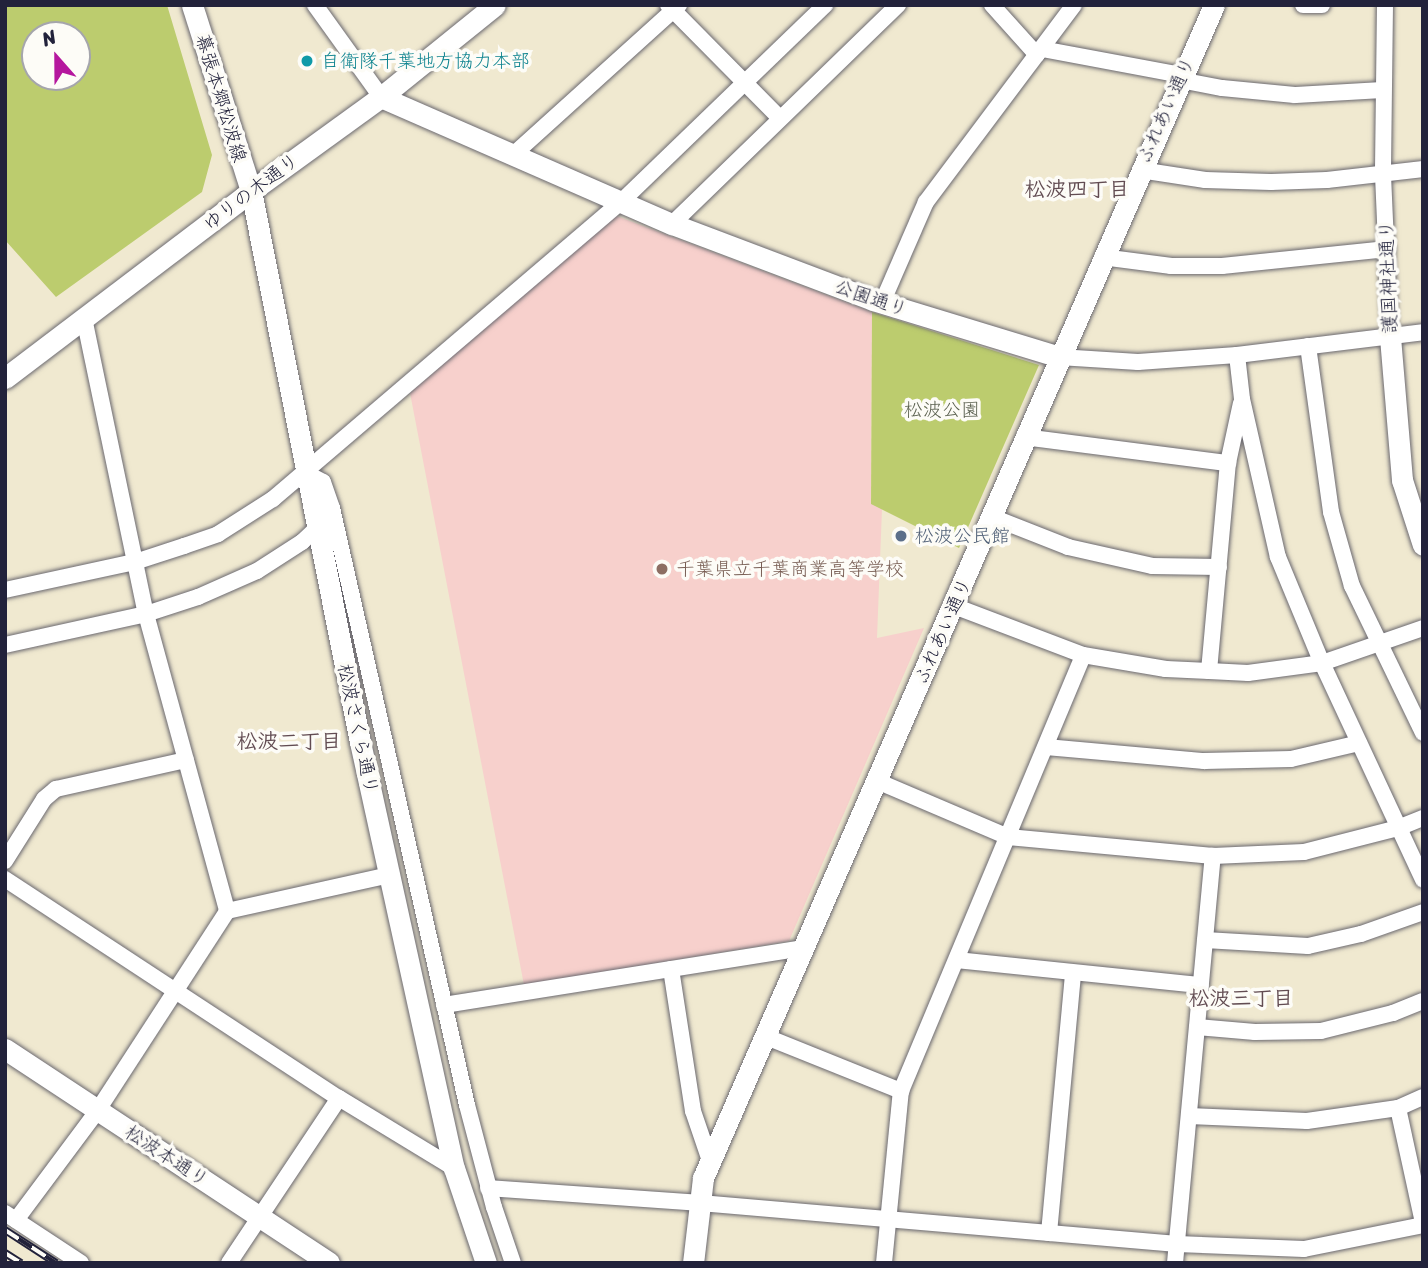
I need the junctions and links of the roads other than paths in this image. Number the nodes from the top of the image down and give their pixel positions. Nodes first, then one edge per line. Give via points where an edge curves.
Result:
1 (192, 5) edge
2 (315, 5) edge
3 (495, 5) edge
4 (824, 5) edge
5 (898, 5) edge
6 (992, 5) edge
7 (1073, 5) edge
8 (1214, 5) edge
9 (1303, 5) edge
10 (1322, 5) edge
11 (1385, 5) edge
12 (673, 7) edge
13 (1040, 52) junction
14 (1180, 77) junction
15 (744, 82) junction
16 (1383, 90) junction
17 (381, 97) junction
18 (780, 118) junction
19 (513, 155) junction
20 (1423, 169) edge
21 (1140, 170) junction
22 (1383, 175) junction
23 (250, 191) junction
24 (621, 202) junction
25 (671, 224) junction
26 (1387, 249) junction
27 (1102, 257) junction
28 (882, 303) junction
29 (84, 318) junction
30 (1423, 332) edge
31 (1390, 337) junction
32 (1308, 346) junction
33 (1237, 355) junction
34 (1059, 357) junction
35 (5, 378) edge
36 (1242, 398) junction
37 (1024, 438) junction
38 (1228, 463) junction
39 (306, 473) junction
40 (992, 517) junction
41 (317, 528) junction
42 (1423, 545) edge
43 (135, 562) junction
44 (1219, 567) junction
45 (5, 590) edge
46 (954, 606) junction
47 (146, 614) junction
48 (1423, 628) edge
49 (1380, 644) junction
50 (5, 645) edge
51 (1083, 654) junction
52 (1322, 663) junction
53 (1209, 671) junction
54 (1423, 733) edge
55 (1359, 743) junction
56 (1046, 747) junction
57 (186, 760) junction
58 (877, 781) junction
59 (1423, 818) edge
60 (1398, 828) junction
61 (1008, 836) junction
62 (1213, 856) junction
63 (5, 860) edge
64 (389, 875) junction
65 (5, 878) edge
66 (1423, 880) edge
67 (227, 911) junction
68 (1423, 912) edge
69 (1205, 940) junction
70 (803, 948) junction
71 (957, 960) junction
72 (671, 969) junction
73 (1073, 973) junction
74 (1201, 985) junction
75 (174, 990) junction
76 (1423, 1001) edge
77 (444, 1004) junction
78 (1197, 1027) junction
79 (764, 1035) junction
80 (5, 1049) edge
81 (901, 1091) junction
82 (1423, 1097) edge
83 (339, 1098) junction
84 (1398, 1108) junction
85 (98, 1110) junction
86 (1189, 1116) junction
87 (710, 1161) junction
88 (454, 1168) junction
89 (488, 1188) junction
90 (700, 1203) junction
91 (259, 1216) junction
92 (10, 1217) edge
93 (888, 1219) junction
94 (1423, 1224) edge
95 (1049, 1233) junction
96 (1177, 1244) junction
97 (81, 1263) edge
98 (229, 1263) edge
99 (328, 1263) edge
100 (486, 1263) edge
101 (513, 1263) edge
102 (693, 1263) edge
103 (884, 1263) edge
104 (1175, 1263) edge

1 - 23 street, 幕張本郷松波線
2 - 17 street
3 - 17 street, ゆりの木通り
4 - 15 street
5 - 18 street
6 - 13 street
7 - 13 street
8 - 14 street, ふれあい通り
9 - 10 street
11 - 16 street, 護国神社通り
12 - 15 street
12 - 19 street
13 - 14 street
13 - 28 street via 926,202
14 - 16 street via 1222,88 1295,95
14 - 21 street, ふれあい通り
15 - 18 street
15 - 24 street
16 - 22 street, 護国神社通り
17 - 19 street, 公園通り
17 - 23 street, ゆりの木通り
18 - 25 street
19 - 24 street, 公園通り
20 - 22 street
21 - 22 street via 1205,180 1271,182
21 - 27 street, ふれあい通り
22 - 26 street, 護国神社通り
23 - 29 street, ゆりの木通り
23 - 39 street, 松波さくら通り
24 - 25 street, 公園通り
24 - 39 street
25 - 28 street, 公園通り
26 - 27 street via 1222,266 1171,266
26 - 31 street, 護国神社通り
27 - 34 street, ふれあい通り
28 - 34 street, 公園通り
29 - 35 street, ゆりの木通り
29 - 43 street
30 - 31 street, 公園通り
31 - 32 street, 公園通り
31 - 42 street, 護国神社通り via 1402,480
32 - 33 street, 公園通り
32 - 49 street via 1331,512 1352,586
33 - 34 street, 公園通り via 1138,362
33 - 36 street
34 - 37 street, ふれあい通り
36 - 38 street
36 - 52 street via 1278,557
37 - 38 street
37 - 40 street, ふれあい通り
38 - 44 street
39 - 41 street, 松波さくら通り
39 - 43 street via 218,534
39 - 77 street via 323,482 332,508
40 - 44 street via 1068,547 1152,566
40 - 46 street, ふれあい通り
41 - 47 street via 257,571
41 - 64 street, 松波さくら通り
43 - 45 street
43 - 47 street
44 - 53 street
46 - 51 street
46 - 58 street, ふれあい通り
47 - 50 street
47 - 57 street
48 - 49 street
49 - 52 street
49 - 54 street
51 - 53 street via 1166,669
51 - 56 street
52 - 53 street via 1248,673
52 - 55 street
55 - 56 street via 1291,760 1204,761
55 - 60 street
56 - 61 street
57 - 63 street via 56,789 44,799
57 - 67 street
58 - 61 street
58 - 70 street, ふれあい通り
59 - 60 street
60 - 62 street via 1304,852
60 - 66 street
61 - 62 street
61 - 71 street
62 - 69 street
64 - 67 street
64 - 88 street, 松波さくら通り
65 - 75 street
67 - 75 street
68 - 69 street via 1361,934 1308,946
69 - 74 street
70 - 72 street
70 - 79 street, ふれあい通り
71 - 73 street
71 - 81 street
72 - 77 street
72 - 87 street via 694,1111
73 - 74 street
73 - 95 street
74 - 78 street
75 - 83 street
75 - 85 street
76 - 78 street via 1321,1031
77 - 89 street
78 - 86 street
79 - 81 street
79 - 87 street, ふれあい通り
80 - 85 street, 松波本通り
81 - 93 street
82 - 84 street
83 - 88 street
83 - 91 street
84 - 86 street via 1307,1121
84 - 94 street
85 - 91 street, 松波本通り
85 - 92 street
86 - 96 street
87 - 90 street, ふれあい通り
88 - 100 street, 松波さくら通り
89 - 90 street
89 - 101 street
90 - 93 street
90 - 102 street, ふれあい通り
91 - 98 street
91 - 99 street, 松波本通り
92 - 97 street
93 - 95 street
93 - 103 street
94 - 96 street via 1304,1249
95 - 96 street
96 - 104 street

